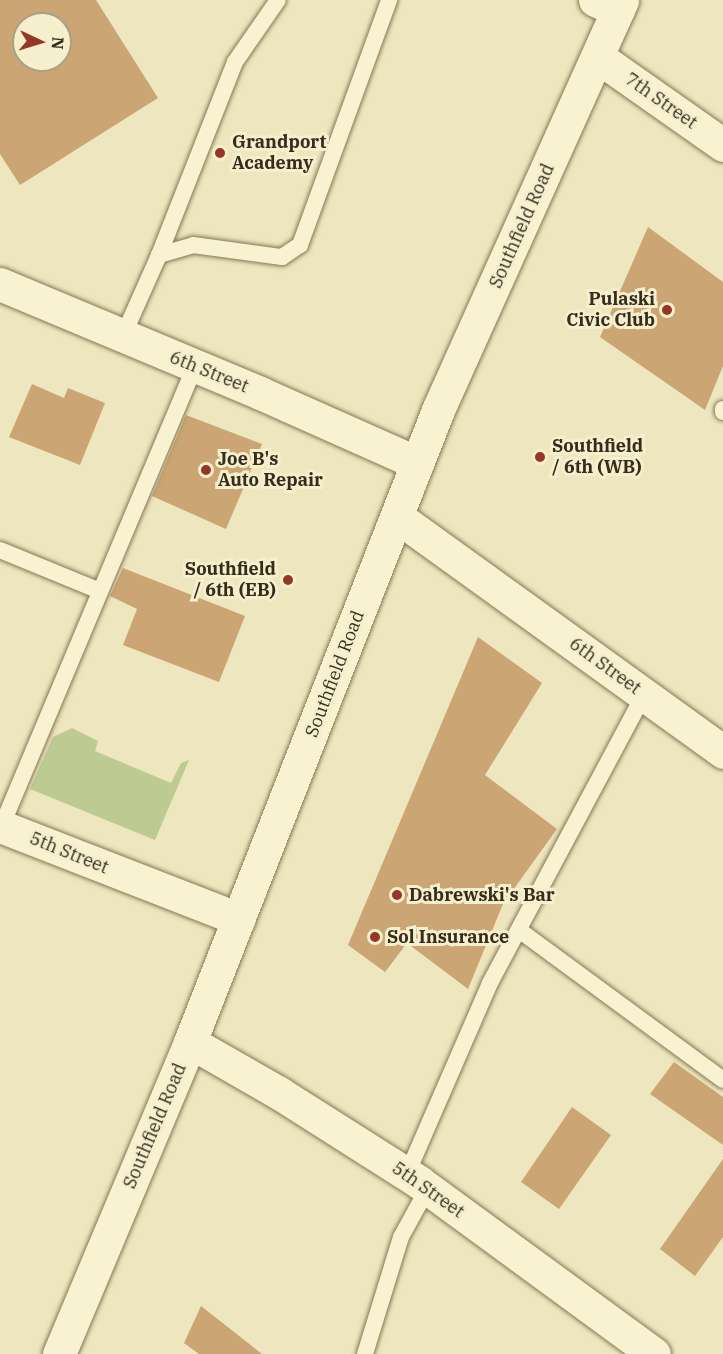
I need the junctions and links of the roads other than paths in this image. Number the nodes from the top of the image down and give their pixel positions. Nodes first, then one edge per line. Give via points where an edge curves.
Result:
1 (278, 0) edge
2 (389, 0) edge
3 (611, 3) edge
4 (598, 57) junction
5 (723, 145) edge
6 (159, 255) junction
7 (0, 284) edge
8 (123, 336) junction
9 (195, 366) junction
10 (417, 463) junction
11 (399, 518) junction
12 (0, 550) edge
13 (100, 591) junction
14 (644, 695) junction
15 (723, 752) edge
16 (0, 827) edge
17 (239, 919) junction
18 (519, 930) junction
19 (190, 1042) junction
20 (723, 1080) edge
21 (417, 1181) junction
22 (59, 1354) edge
23 (365, 1354) edge
24 (654, 1354) edge

1 - 6 lane via 235,62
2 - 6 lane via 300,245 282,257 193,245
3 - 4 street, Southfield Road
4 - 5 street, 7th Street
4 - 10 street, Southfield Road
6 - 8 lane
7 - 8 street, 6th Street
8 - 9 street, 6th Street
9 - 10 street, 6th Street
9 - 13 lane
10 - 11 street, Southfield Road
11 - 14 street, 6th Street
11 - 17 street, Southfield Road
12 - 13 lane
13 - 16 lane
14 - 15 street, 6th Street
14 - 18 lane
16 - 17 street, 5th Street
17 - 19 street, Southfield Road
18 - 20 lane
18 - 21 lane via 490,983
19 - 21 street, 5th Street
19 - 22 street, Southfield Road
21 - 23 lane
21 - 24 street, 5th Street

